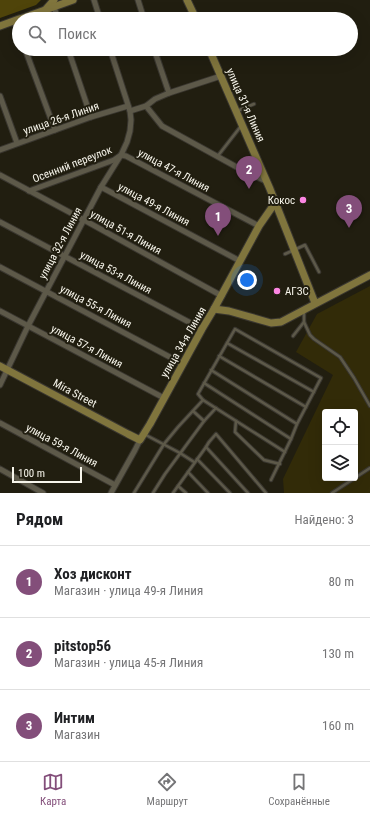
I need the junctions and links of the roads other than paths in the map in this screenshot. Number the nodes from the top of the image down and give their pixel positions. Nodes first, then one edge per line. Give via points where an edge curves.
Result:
1 (73, 0) edge
2 (94, 0) edge
3 (138, 0) edge
4 (187, 0) edge
5 (54, 4) edge
6 (40, 12) edge
7 (98, 12) edge
8 (142, 12) edge
9 (193, 12) edge
10 (12, 22) edge
11 (0, 26) edge
12 (28, 56) edge
13 (70, 56) edge
14 (112, 56) edge
15 (156, 56) edge
16 (212, 56) edge
17 (221, 76) junction
18 (169, 93) junction
19 (0, 96) edge
20 (254, 104) dead end
21 (146, 106) junction
22 (129, 108) junction
23 (237, 111) junction
24 (91, 117) junction
25 (242, 124) junction
26 (55, 130) junction
27 (17, 144) junction
28 (0, 150) edge
29 (121, 155) junction
30 (217, 157) junction
31 (0, 175) edge
32 (266, 181) junction
33 (101, 187) junction
34 (29, 191) junction
35 (275, 203) junction
36 (84, 220) junction
37 (0, 222) edge
38 (260, 226) junction
39 (294, 249) junction
40 (285, 254) dead end
41 (65, 256) junction
42 (240, 261) junction
43 (0, 267) edge
44 (319, 272) dead end
45 (370, 275) edge
46 (46, 291) junction
47 (222, 296) junction
48 (315, 303) junction
49 (214, 309) junction
50 (303, 309) junction
51 (0, 311) edge
52 (304, 322) junction
53 (28, 326) junction
54 (202, 329) junction
55 (293, 336) dead end
56 (227, 343) junction
57 (219, 356) junction
58 (183, 364) junction
59 (0, 366) edge
60 (8, 370) junction
61 (211, 370) junction
62 (204, 383) junction
63 (0, 385) edge
64 (314, 392) junction
65 (164, 398) junction
66 (203, 400) junction
67 (370, 406) edge
68 (306, 407) junction
69 (216, 408) junction
70 (193, 410) junction
71 (204, 421) junction
72 (236, 421) junction
73 (0, 423) edge
74 (297, 424) junction
75 (142, 437) junction
76 (291, 439) junction
77 (164, 444) junction
78 (206, 447) junction
79 (285, 452) junction
80 (180, 453) junction
81 (197, 459) junction
82 (194, 462) junction
83 (280, 464) junction
84 (370, 468) edge
85 (0, 469) edge
86 (188, 472) junction
87 (271, 480) dead end
88 (115, 485) junction
89 (178, 486) junction
90 (43, 493) edge
91 (111, 493) edge
92 (134, 493) edge
93 (153, 493) edge
94 (173, 493) edge
95 (186, 493) edge
96 (208, 493) edge
97 (230, 493) edge
98 (248, 493) edge
99 (266, 493) edge
100 (332, 493) edge

1 - 5 main road
2 - 7 street
3 - 8 street
4 - 9 main road
5 - 6 main road
10 - 11 main road
12 - 26 street
13 - 24 street
14 - 22 street, улица 32-я Линия
15 - 18 street
16 - 17 main road, улица 31-я Линия
17 - 18 street, улица 26-я Линия
17 - 23 main road, улица 31-я Линия
18 - 21 street, улица 26-я Линия
19 - 27 street
20 - 23 lane
21 - 22 street, улица 26-я Линия
21 - 30 street via 162,126
22 - 24 street, улица 26-я Линия
22 - 29 street, улица 32-я Линия via 130,130
23 - 25 main road, улица 31-я Линия
24 - 26 street, улица 26-я Линия
25 - 30 lane
25 - 32 main road, улица 31-я Линия
26 - 27 street, улица 26-я Линия
27 - 28 street, улица 26-я Линия
29 - 33 street, улица 32-я Линия
29 - 34 street, Осенний переулок via 114,160
29 - 38 street, улица 47-я Линия
30 - 32 street
31 - 34 street, улица 51-я Линия
32 - 35 main road, улица 31-я Линия
33 - 36 street, улица 32-я Линия
33 - 42 street, улица 49-я Линия
34 - 36 street, улица 51-я Линия
35 - 38 main road, улица 34-я Линия
35 - 39 main road, улица 31-я Линия
36 - 41 street, улица 32-я Линия
36 - 47 street, улица 51-я Линия
37 - 41 street, улица 53-я Линия
38 - 42 main road, улица 34-я Линия
39 - 40 lane
39 - 44 lane via 304,245
39 - 48 main road, улица 31-я Линия
41 - 46 street, улица 32-я Линия
41 - 54 street, улица 53-я Линия
42 - 47 main road, улица 34-я Линия
43 - 46 street, улица 55-я Линия
45 - 48 main road
46 - 53 street, улица 32-я Линия
46 - 58 street, улица 55-я Линия
47 - 49 main road, улица 34-я Линия
48 - 50 main road
49 - 50 main road via 229,310 271,323 281,322
49 - 54 main road, улица 34-я Линия
50 - 52 lane
51 - 53 street, улица 57-я Линия
52 - 55 lane
52 - 67 lane via 314,339 340,357
53 - 60 street, улица 32-я Линия
53 - 65 street, улица 57-я Линия
54 - 58 main road, улица 34-я Линия
56 - 57 lane
56 - 64 lane
56 - 64 lane via 235,329 320,378
57 - 61 lane
57 - 68 lane
58 - 65 main road, улица 34-я Линия
59 - 60 main road, Mira Street
60 - 63 street, улица 32-я Линия
60 - 75 main road, Mira Street via 128,434
61 - 62 lane
61 - 74 lane
62 - 66 lane via 198,394
62 - 76 lane
64 - 68 lane
65 - 75 main road, улица 34-я Линия
66 - 69 lane
66 - 70 lane
68 - 74 lane
69 - 71 lane
69 - 72 lane
70 - 71 lane
70 - 77 lane
71 - 80 lane
72 - 79 lane
72 - 83 lane via 235,432 264,460
73 - 88 street, улица 59-я Линия
74 - 76 lane
75 - 77 lane
75 - 88 street, улица 34-я Линия
76 - 79 lane
77 - 80 lane
77 - 92 lane
78 - 81 lane
78 - 98 lane
78 - 99 lane via 216,434
79 - 83 lane
80 - 82 lane
80 - 93 lane
81 - 82 lane
81 - 97 lane
82 - 86 lane
83 - 87 lane
84 - 100 lane
85 - 90 street
86 - 89 lane
86 - 96 lane
88 - 91 street, улица 34-я Линия
89 - 94 lane
89 - 95 lane

